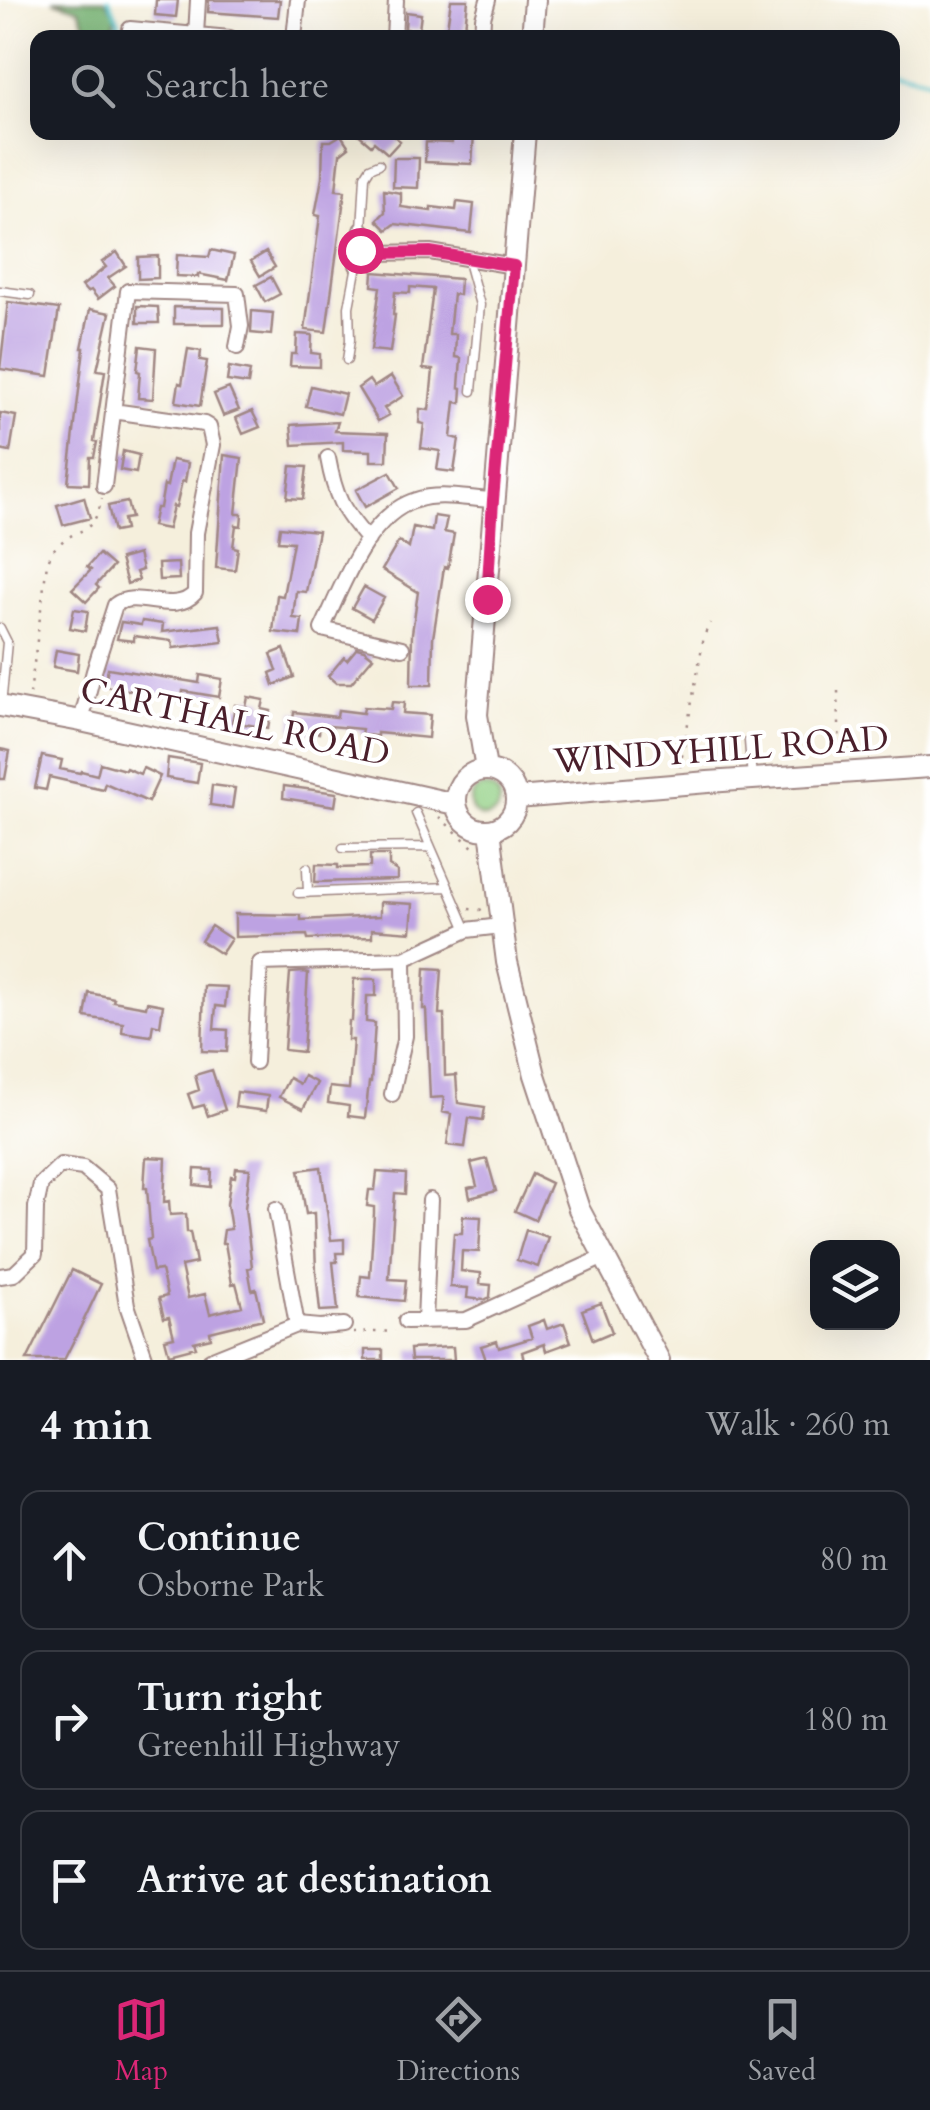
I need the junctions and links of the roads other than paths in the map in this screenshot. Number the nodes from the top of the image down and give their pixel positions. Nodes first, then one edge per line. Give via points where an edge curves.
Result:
1 (198, 0) edge
2 (298, 0) edge
3 (396, 0) edge
4 (488, 0) edge
5 (536, 0) edge
6 (130, 29) dead end
7 (141, 30) edge
8 (196, 30) edge
9 (295, 30) edge
10 (394, 30) edge
11 (482, 30) edge
12 (533, 30) edge
13 (523, 140) edge
14 (378, 164) dead end
15 (362, 230) joint
16 (358, 257) junction
17 (468, 258) junction
18 (514, 266) junction
19 (0, 291) edge
20 (30, 295) dead end
21 (237, 348) dead end
22 (348, 360) dead end
23 (472, 391) dead end
24 (113, 411) junction
25 (335, 466) dead end
26 (104, 486) road end
27 (493, 500) junction
28 (368, 540) junction
29 (0, 628) edge
30 (402, 648) dead end
31 (1, 706) edge
32 (82, 720) junction
33 (749, 741) dead end
34 (930, 767) edge
35 (486, 770) junction
36 (752, 779) junction
37 (516, 798) junction
38 (446, 809) junction
39 (416, 813) dead end
40 (490, 830) junction
41 (430, 847) junction
42 (343, 848) dead end
43 (306, 868) dead end
44 (448, 887) junction
45 (501, 926) junction
46 (467, 930) junction
47 (404, 959) junction
48 (255, 1062) dead end
49 (392, 1094) dead end
50 (430, 1200) dead end
51 (276, 1209) dead end
52 (604, 1258) junction
53 (0, 1276) edge
54 (425, 1321) junction
55 (406, 1322) road end
56 (298, 1325) junction
57 (344, 1325) road end
58 (146, 1360) edge
59 (210, 1360) edge
60 (658, 1360) edge

1 - 8 street
2 - 9 street
3 - 10 street
4 - 11 street
5 - 12 main road
6 - 7 street
13 - 18 main road
14 - 15 lane via 365,176
15 - 16 street
16 - 17 street via 430,252
16 - 22 lane
17 - 18 street
17 - 23 lane via 480,305
18 - 27 main road
19 - 20 lane
21 - 24 street via 237,294 128,291
24 - 26 street
24 - 32 street via 204,424 213,444 196,533 195,593 174,603 125,598 115,604
25 - 28 street via 342,508
27 - 28 street via 418,499 385,519
27 - 35 main road via 477,715
28 - 30 street via 322,629
29 - 31 lane via 7,642
31 - 32 main road, CARTHALL ROAD
32 - 38 main road, CARTHALL ROAD
33 - 36 lane
34 - 36 main road, WINDYHILL ROAD
35 - 37 main road via 510,781
35 - 38 main road via 460,784
36 - 37 main road, WINDYHILL ROAD
37 - 40 main road via 512,816
38 - 40 main road
39 - 41 lane
40 - 45 main road
41 - 42 lane
41 - 44 lane
43 - 44 lane via 303,893
44 - 46 lane
45 - 46 street
45 - 52 main road via 536,1075 579,1210
46 - 47 street
47 - 48 street via 260,963
47 - 49 street via 405,1036
50 - 54 street
51 - 56 street
52 - 54 street via 466,1320
52 - 60 main road
53 - 58 street via 14,1274 36,1254 42,1184 61,1165 83,1168 108,1189 127,1305
54 - 55 street
56 - 57 street
56 - 59 street

